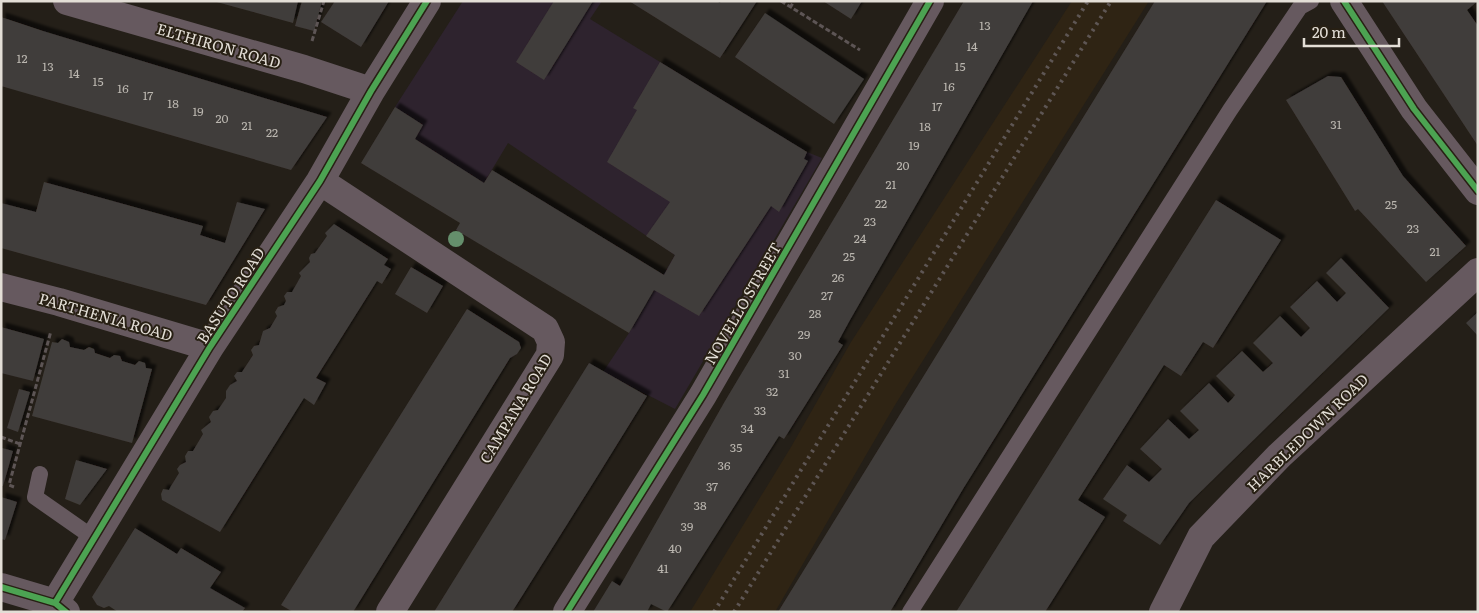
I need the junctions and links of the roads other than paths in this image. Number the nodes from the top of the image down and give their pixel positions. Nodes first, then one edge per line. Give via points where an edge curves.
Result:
1 (67, 1) edge
2 (427, 1) edge
3 (930, 1) edge
4 (1311, 1) edge
5 (1344, 1) edge
6 (371, 92) junction
7 (320, 181) junction
8 (1478, 191) edge
9 (1478, 272) edge
10 (1, 287) edge
11 (210, 347) junction
12 (40, 474) dead end
13 (95, 539) junction
14 (1, 587) edge
15 (61, 607) edge
16 (390, 612) edge
17 (567, 612) edge
18 (910, 612) edge
19 (1163, 612) edge

1 - 6 street, ELTHIRON ROAD via 304,69
2 - 6 street, BASUTO ROAD
3 - 17 street, NOVELLO STREET via 703,395
4 - 18 lane via 1300,7 1230,110
5 - 8 street via 1414,109
6 - 7 street, BASUTO ROAD
7 - 11 street, BASUTO ROAD
7 - 16 street, CAMPANA ROAD via 545,329 551,342 550,355
9 - 19 street, HARBLEDOWN ROAD via 1279,456 1201,537
10 - 11 street, PARTHENIA ROAD
11 - 13 street, BASUTO ROAD
12 - 13 lane via 35,497
13 - 15 street, BASUTO ROAD
14 - 15 street

